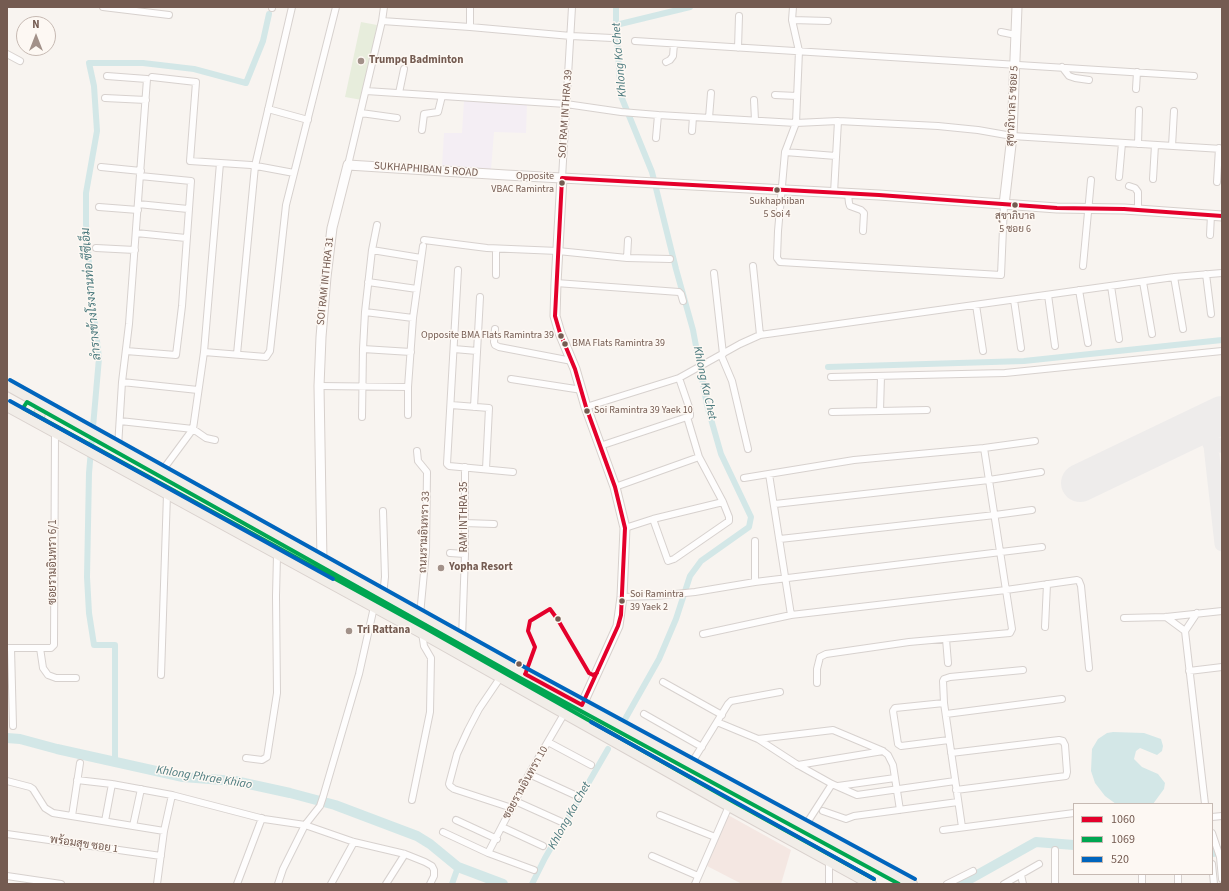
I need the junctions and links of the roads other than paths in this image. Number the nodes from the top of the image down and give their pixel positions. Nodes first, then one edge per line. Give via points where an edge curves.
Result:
1 (103, 7) edge
2 (292, 7) edge
3 (336, 7) edge
4 (384, 7) edge
5 (470, 7) edge
6 (572, 7) edge
7 (793, 7) edge
8 (1018, 7) edge
9 (169, 15) dead end
10 (739, 16) dead end
11 (792, 20) junction
12 (382, 21) junction
13 (828, 21) dead end
14 (470, 27) junction
15 (1001, 32) dead end
16 (1016, 35) junction
17 (571, 36) junction
18 (612, 38) dead end
19 (635, 41) dead end
20 (674, 44) junction
21 (738, 48) junction
22 (799, 51) junction
23 (7, 54) edge
24 (20, 61) dead end
25 (666, 62) dead end
26 (1015, 64) junction
27 (1062, 67) junction
28 (404, 69) dead end
29 (1137, 72) junction
30 (107, 76) dead end
31 (1194, 76) dead end
32 (152, 77) dead end
33 (1089, 80) dead end
34 (1136, 89) dead end
35 (366, 91) junction
36 (711, 93) dead end
37 (400, 94) junction
38 (775, 95) dead end
39 (442, 96) junction
40 (797, 96) junction
41 (105, 98) dead end
42 (146, 100) junction
43 (754, 100) dead end
44 (566, 104) junction
45 (268, 109) junction
46 (1139, 110) dead end
47 (1174, 111) dead end
48 (361, 113) junction
49 (658, 115) junction
50 (693, 117) junction
51 (397, 118) dead end
52 (709, 118) junction
53 (308, 120) junction
54 (755, 120) junction
55 (838, 121) junction
56 (796, 123) junction
57 (422, 130) dead end
58 (692, 131) dead end
59 (1012, 136) junction
60 (656, 138) dead end
61 (1122, 143) junction
62 (1138, 144) junction
63 (1155, 145) junction
64 (1172, 146) junction
65 (1220, 149) edge
66 (784, 152) junction
67 (836, 156) junction
68 (220, 163) junction
69 (348, 165) junction
70 (255, 166) junction
71 (100, 167) dead end
72 (294, 173) junction
73 (141, 174) junction
74 (1119, 177) dead end
75 (562, 178) junction
76 (1153, 179) dead end
77 (1091, 180) dead end
78 (1217, 182) dead end
79 (1130, 186) dead end
80 (781, 189) junction
81 (834, 193) junction
82 (848, 194) junction
83 (1004, 205) junction
84 (99, 207) dead end
85 (138, 207) junction
86 (188, 209) junction
87 (1089, 209) junction
88 (1138, 210) junction
89 (1211, 215) junction
90 (1222, 216) edge
91 (377, 225) dead end
92 (863, 231) dead end
93 (136, 233) junction
94 (1210, 235) dead end
95 (186, 238) junction
96 (628, 240) dead end
97 (96, 248) dead end
98 (496, 249) junction
99 (135, 250) junction
100 (372, 250) junction
101 (558, 251) junction
102 (421, 258) junction
103 (627, 258) junction
104 (670, 260) dead end
105 (753, 266) dead end
106 (1082, 266) dead end
107 (458, 270) dead end
108 (714, 273) dead end
109 (1222, 273) edge
110 (1206, 274) junction
111 (496, 275) dead end
112 (1174, 277) junction
113 (368, 282) junction
114 (1143, 282) junction
115 (556, 283) junction
116 (1111, 286) junction
117 (417, 289) junction
118 (1079, 290) junction
119 (1048, 295) junction
120 (480, 297) dead end
121 (1014, 300) junction
122 (683, 301) dead end
123 (976, 305) junction
124 (365, 312) junction
125 (1211, 314) dead end
126 (414, 318) junction
127 (495, 329) dead end
128 (1183, 329) dead end
129 (1152, 334) dead end
130 (760, 335) junction
131 (1119, 340) dead end
132 (1088, 343) dead end
133 (1055, 346) dead end
134 (1021, 348) dead end
135 (454, 349) junction
136 (363, 350) junction
137 (126, 351) junction
138 (477, 351) junction
139 (983, 351) dead end
140 (1222, 351) edge
141 (204, 352) junction
142 (411, 352) junction
143 (237, 354) junction
144 (722, 354) junction
145 (572, 361) junction
146 (881, 376) junction
147 (831, 377) dead end
148 (511, 378) dead end
149 (679, 378) junction
150 (122, 382) junction
151 (7, 385) edge
152 (320, 386) junction
153 (362, 386) junction
154 (408, 387) junction
155 (198, 390) junction
156 (582, 390) junction
157 (25, 394) junction
158 (451, 405) junction
159 (474, 407) junction
160 (586, 407) junction
161 (11, 408) edge
162 (48, 408) junction
163 (927, 410) dead end
164 (880, 411) junction
165 (832, 412) dead end
166 (408, 415) dead end
167 (362, 417) dead end
168 (687, 418) junction
169 (120, 421) junction
170 (41, 424) junction
171 (193, 429) junction
172 (55, 432) junction
173 (215, 440) dead end
174 (1035, 441) dead end
175 (600, 446) junction
176 (118, 447) junction
177 (984, 448) junction
178 (748, 449) dead end
179 (417, 451) dead end
180 (699, 457) junction
181 (465, 467) junction
182 (486, 469) junction
183 (162, 471) junction
184 (513, 472) dead end
185 (1041, 472) dead end
186 (769, 474) junction
187 (744, 478) dead end
188 (989, 480) junction
189 (615, 487) junction
190 (167, 494) junction
191 (723, 502) junction
192 (775, 504) junction
193 (1032, 510) dead end
194 (383, 511) dead end
195 (994, 515) junction
196 (653, 519) junction
197 (464, 523) junction
198 (494, 524) dead end
199 (625, 528) junction
200 (780, 539) junction
201 (755, 541) dead end
202 (1042, 547) dead end
203 (450, 553) dead end
204 (1000, 553) junction
205 (465, 554) junction
206 (277, 555) junction
207 (322, 561) junction
208 (786, 578) junction
209 (755, 582) junction
210 (1047, 584) junction
211 (1006, 590) junction
212 (383, 595) junction
213 (622, 597) junction
214 (374, 607) junction
215 (1222, 611) edge
216 (1197, 613) junction
217 (791, 615) junction
218 (420, 616) junction
219 (1166, 617) junction
220 (1124, 618) dead end
221 (1045, 627) dead end
222 (1185, 631) junction
223 (422, 633) junction
224 (703, 634) dead end
225 (462, 639) junction
226 (946, 639) junction
227 (9, 648) edge
228 (40, 648) junction
229 (948, 663) dead end
230 (1222, 667) edge
231 (1088, 668) dead end
232 (1023, 670) dead end
233 (1189, 671) junction
234 (161, 675) dead end
235 (76, 678) dead end
236 (500, 678) junction
237 (664, 682) dead end
238 (816, 683) dead end
239 (780, 692) dead end
240 (1062, 699) dead end
241 (944, 703) junction
242 (582, 706) junction
243 (564, 714) junction
244 (644, 714) dead end
245 (722, 714) junction
246 (946, 714) junction
247 (717, 722) junction
248 (13, 726) dead end
249 (758, 739) junction
250 (949, 740) junction
251 (548, 742) junction
252 (702, 747) junction
253 (883, 751) junction
254 (951, 753) junction
255 (246, 758) dead end
256 (80, 763) dead end
257 (691, 764) junction
258 (591, 765) dead end
259 (798, 765) junction
260 (529, 774) junction
261 (895, 778) junction
262 (77, 780) junction
263 (7, 781) edge
264 (955, 781) junction
265 (112, 784) junction
266 (835, 785) junction
267 (141, 789) junction
268 (898, 789) junction
269 (956, 790) junction
270 (172, 795) junction
271 (576, 796) dead end
272 (412, 800) dead end
273 (515, 801) junction
274 (958, 802) junction
275 (1205, 803) edge
276 (729, 806) junction
277 (512, 808) junction
278 (900, 810) junction
279 (823, 811) dead end
280 (1073, 813) edge
281 (660, 815) dead end
282 (72, 816) junction
283 (262, 818) junction
284 (456, 820) dead end
285 (105, 822) junction
286 (564, 823) dead end
287 (305, 825) junction
288 (133, 826) junction
289 (805, 826) junction
290 (502, 827) junction
291 (962, 827) junction
292 (943, 830) dead end
293 (164, 831) junction
294 (443, 832) dead end
295 (7, 834) edge
296 (1213, 835) edge
297 (715, 837) junction
298 (496, 839) junction
299 (354, 842) junction
300 (543, 846) dead end
301 (1055, 850) dead end
302 (1215, 850) edge
303 (488, 853) junction
304 (405, 854) junction
305 (857, 855) junction
306 (161, 856) junction
307 (652, 856) dead end
308 (828, 860) junction
309 (1039, 864) dead end
310 (534, 870) dead end
311 (847, 871) junction
312 (973, 871) dead end
313 (1213, 874) edge
314 (1021, 875) junction
315 (7, 876) edge
316 (698, 876) junction
317 (1222, 879) edge
318 (855, 880) edge
319 (61, 884) edge
320 (157, 884) edge
321 (237, 884) edge
322 (278, 884) edge
323 (331, 884) edge
324 (386, 884) edge
325 (430, 884) edge
326 (695, 884) edge
327 (828, 884) edge
328 (871, 884) edge
329 (912, 884) edge
330 (947, 884) edge
331 (1004, 884) edge
332 (1023, 884) edge
333 (1055, 884) edge
334 (1214, 884) edge

1 - 9 street
2 - 45 street
3 - 53 street
4 - 12 street, SOI RAM INTHRA 31
5 - 14 street
6 - 17 street, SOI RAM INTHRA 39
7 - 11 street
8 - 16 street, สุขาภิบาล 5 ซอย 5
10 - 21 street
11 - 13 street
11 - 22 street
12 - 14 street
12 - 35 street, SOI RAM INTHRA 31
14 - 17 street
15 - 16 street
16 - 26 street, สุขาภิบาล 5 ซอย 5
17 - 18 street
17 - 44 street, SOI RAM INTHRA 39
19 - 20 street
20 - 21 street
20 - 25 street via 673,56
21 - 22 street
22 - 26 street
22 - 40 street
23 - 24 street
26 - 27 street
26 - 59 street, สุขาภิบาล 5 ซอย 5
27 - 29 street
27 - 33 street via 1069,76
28 - 37 street
29 - 31 street
29 - 34 street
30 - 42 street via 147,79
32 - 68 street via 196,82 190,161
35 - 37 street
35 - 48 street, SOI RAM INTHRA 31
36 - 52 street
37 - 39 street
38 - 40 street
39 - 44 street
39 - 57 street via 438,112 424,114
40 - 56 street
41 - 42 street
42 - 73 street
43 - 54 street
44 - 49 street
44 - 75 street, SOI RAM INTHRA 39
45 - 53 street
45 - 70 street
46 - 62 street
47 - 64 street
48 - 51 street
48 - 69 street, SOI RAM INTHRA 31
49 - 50 street
49 - 60 street
50 - 52 street
50 - 58 street
52 - 54 street
53 - 72 street
54 - 56 street
55 - 56 street
55 - 59 street via 938,126
55 - 67 street
56 - 66 street
59 - 61 street
59 - 83 street, สุขาภิบาล 5 ซอย 5
61 - 62 street
61 - 74 street
62 - 63 street
63 - 64 street
63 - 76 street
64 - 65 street
65 - 78 street
66 - 67 street
66 - 80 street
67 - 81 street
68 - 70 street
68 - 141 street
69 - 75 street, SUKHAPHIBAN 5 ROAD
69 - 152 street, SOI RAM INTHRA 31 via 329,250 321,337
70 - 72 street
70 - 143 street
71 - 73 street
72 - 143 street via 286,205 270,351 266,357
73 - 85 street
73 - 86 street via 191,181
75 - 80 street, SUKHAPHIBAN 5 ROAD
75 - 101 street, SOI RAM INTHRA 39
77 - 87 street
79 - 88 street via 1138,192
80 - 81 street, SUKHAPHIBAN 5 ROAD
80 - 83 street via 777,258 780,262 1002,275
81 - 82 street, SUKHAPHIBAN 5 ROAD
82 - 83 street, SUKHAPHIBAN 5 ROAD
82 - 92 street via 850,206 864,213
83 - 87 street, SUKHAPHIBAN 5 ROAD
84 - 85 street
85 - 86 street
85 - 93 street
86 - 95 street
87 - 88 street, SUKHAPHIBAN 5 ROAD
87 - 106 street
88 - 89 street, SUKHAPHIBAN 5 ROAD
89 - 90 street, SUKHAPHIBAN 5 ROAD
89 - 94 street
91 - 100 street
93 - 95 street
93 - 99 street
95 - 137 street via 176,355
96 - 103 street
97 - 99 street
98 - 101 street
98 - 102 street via 423,243
98 - 111 street
99 - 137 street
100 - 102 street
100 - 113 street
101 - 103 street
101 - 115 street, SOI RAM INTHRA 39
102 - 117 street
103 - 104 street
105 - 130 street
107 - 135 street
108 - 144 street
109 - 110 street
110 - 112 street
110 - 125 street
112 - 114 street
112 - 128 street
113 - 117 street
113 - 124 street
114 - 116 street
114 - 129 street
115 - 122 street via 679,292
115 - 145 street, SOI RAM INTHRA 39 via 555,316
116 - 118 street
116 - 131 street
117 - 126 street
118 - 119 street
118 - 132 street
119 - 121 street
119 - 133 street
120 - 138 street
121 - 123 street
121 - 134 street
123 - 130 street
123 - 139 street
124 - 126 street
124 - 136 street
126 - 142 street
127 - 145 street via 494,342 499,347
130 - 144 street
135 - 138 street
135 - 158 street
136 - 142 street
136 - 153 street
137 - 150 street
138 - 159 street
140 - 146 street via 1005,373
141 - 143 street
141 - 155 street
142 - 154 street
144 - 149 street
144 - 178 street via 732,381
145 - 156 street, SOI RAM INTHRA 39
146 - 147 street
146 - 164 street
148 - 156 street
149 - 160 street
149 - 168 street via 690,410 690,416
150 - 155 street
150 - 169 street
151 - 157 main road
152 - 153 street
152 - 207 street, SOI RAM INTHRA 31
153 - 154 street
153 - 167 street
154 - 166 street
155 - 171 street
156 - 160 street, SOI RAM INTHRA 39
157 - 161 main road
157 - 162 main road
158 - 159 street
158 - 181 street via 447,464
159 - 182 street via 489,408
160 - 175 street, SOI RAM INTHRA 39
161 - 170 main road
162 - 170 main road via 40,412
162 - 176 main road
163 - 164 street
164 - 165 street
168 - 175 street
168 - 180 street
169 - 171 street
169 - 176 street
170 - 172 main road
171 - 173 street via 206,438
171 - 183 street
172 - 190 main road
172 - 228 street, ซอยรามอินทรา 6/1 via 54,645 51,648
174 - 177 street
175 - 189 street, SOI RAM INTHRA 39
176 - 183 main road
177 - 186 street via 854,460
177 - 188 street
179 - 218 street, ถนนรามอินทรา 33 via 418,461 427,472 426,550
180 - 189 street
180 - 191 street
181 - 182 street
181 - 197 street, RAM INTHRA 35
182 - 184 street
183 - 207 main road
185 - 188 street
186 - 187 street
186 - 192 street
188 - 192 street
188 - 195 street
189 - 199 street, SOI RAM INTHRA 39
190 - 206 main road
190 - 234 street
191 - 196 street
191 - 196 street via 729,517 728,523 668,561
192 - 200 street
193 - 195 street
194 - 212 street
195 - 200 street
195 - 204 street
196 - 199 street
197 - 198 street
197 - 205 street, RAM INTHRA 35
199 - 213 street, SOI RAM INTHRA 39
200 - 208 street
201 - 209 street
202 - 204 street
203 - 205 street
204 - 208 street
204 - 211 street
205 - 225 street, RAM INTHRA 35
206 - 214 main road
206 - 255 street via 277,693 267,757 264,760
207 - 212 main road
208 - 209 street
208 - 217 street
209 - 213 street via 695,592
210 - 211 street
210 - 221 street
210 - 231 street via 1077,580 1080,583
211 - 217 street
211 - 226 street via 1012,629 1010,633
212 - 218 main road
213 - 242 street, SOI RAM INTHRA 39 via 618,626
214 - 223 main road
214 - 287 street via 358,680 323,797 320,806
215 - 216 street
216 - 219 street
216 - 222 street
217 - 224 street
218 - 225 main road
219 - 220 street
219 - 222 street
222 - 233 street
223 - 236 main road
223 - 272 street via 424,646 431,658 430,712
225 - 242 main road
226 - 229 street
226 - 238 street via 822,655 818,662
227 - 228 street, ซอยรามอินทรา 6/1
227 - 248 street
228 - 235 street via 43,668 48,675 56,678
230 - 233 street
232 - 241 street via 946,678 943,681
233 - 275 street
236 - 243 main road
236 - 277 street via 478,709 457,754 449,784 454,789
237 - 245 street
239 - 245 street via 731,702
240 - 246 street
241 - 246 street
241 - 250 street via 895,708 892,711 898,744 901,746
242 - 257 main road
243 - 251 street, ซอยรามอินทรา 10
243 - 276 main road
244 - 252 street
245 - 247 street
246 - 250 street
247 - 249 street
247 - 252 street
249 - 253 street via 833,730
249 - 259 street
250 - 254 street
251 - 258 street
251 - 260 street, ซอยรามอินทรา 10
252 - 257 street
253 - 259 street
253 - 261 street via 893,765
254 - 264 street
254 - 269 street via 1059,740 1065,745 1066,776
256 - 262 street
257 - 289 main road
259 - 266 street
260 - 271 street
260 - 273 street, ซอยรามอินทรา 10
261 - 266 street
261 - 268 street
262 - 265 street
262 - 282 street
263 - 282 street via 33,789 48,812
264 - 268 street
264 - 269 street
265 - 267 street
265 - 285 street
266 - 268 street via 857,795
266 - 289 street
267 - 270 street
267 - 288 street
268 - 278 street
269 - 274 street
270 - 283 street
270 - 293 street
273 - 277 street, ซอยรามอินทรา 10
273 - 286 street
274 - 278 street
274 - 291 street
276 - 297 street
276 - 308 main road
277 - 290 street, ซอยรามอินทรา 10
278 - 279 street via 846,819
280 - 291 street
281 - 297 street
282 - 285 street
283 - 287 street
283 - 321 street
284 - 298 street
285 - 288 street
287 - 299 street
287 - 322 street
288 - 293 street
289 - 305 main road
290 - 298 street, ซอยรามอินทรา 10
290 - 300 street
291 - 292 street
293 - 306 street
294 - 303 street
295 - 306 street, พร้อมสุข ซอย 1
296 - 302 street
297 - 316 street
298 - 303 street, ซอยรามอินทรา 10
299 - 304 street
299 - 323 street
301 - 333 street
302 - 317 street via 1220,857
303 - 310 street
304 - 324 street
304 - 325 street via 432,866 434,876
305 - 311 main road
305 - 329 main road
306 - 320 street
307 - 316 street
308 - 311 main road
308 - 327 street
309 - 314 street
311 - 318 main road
312 - 330 street
313 - 334 street
314 - 331 street
314 - 332 street
315 - 319 street
316 - 326 street
318 - 328 main road

